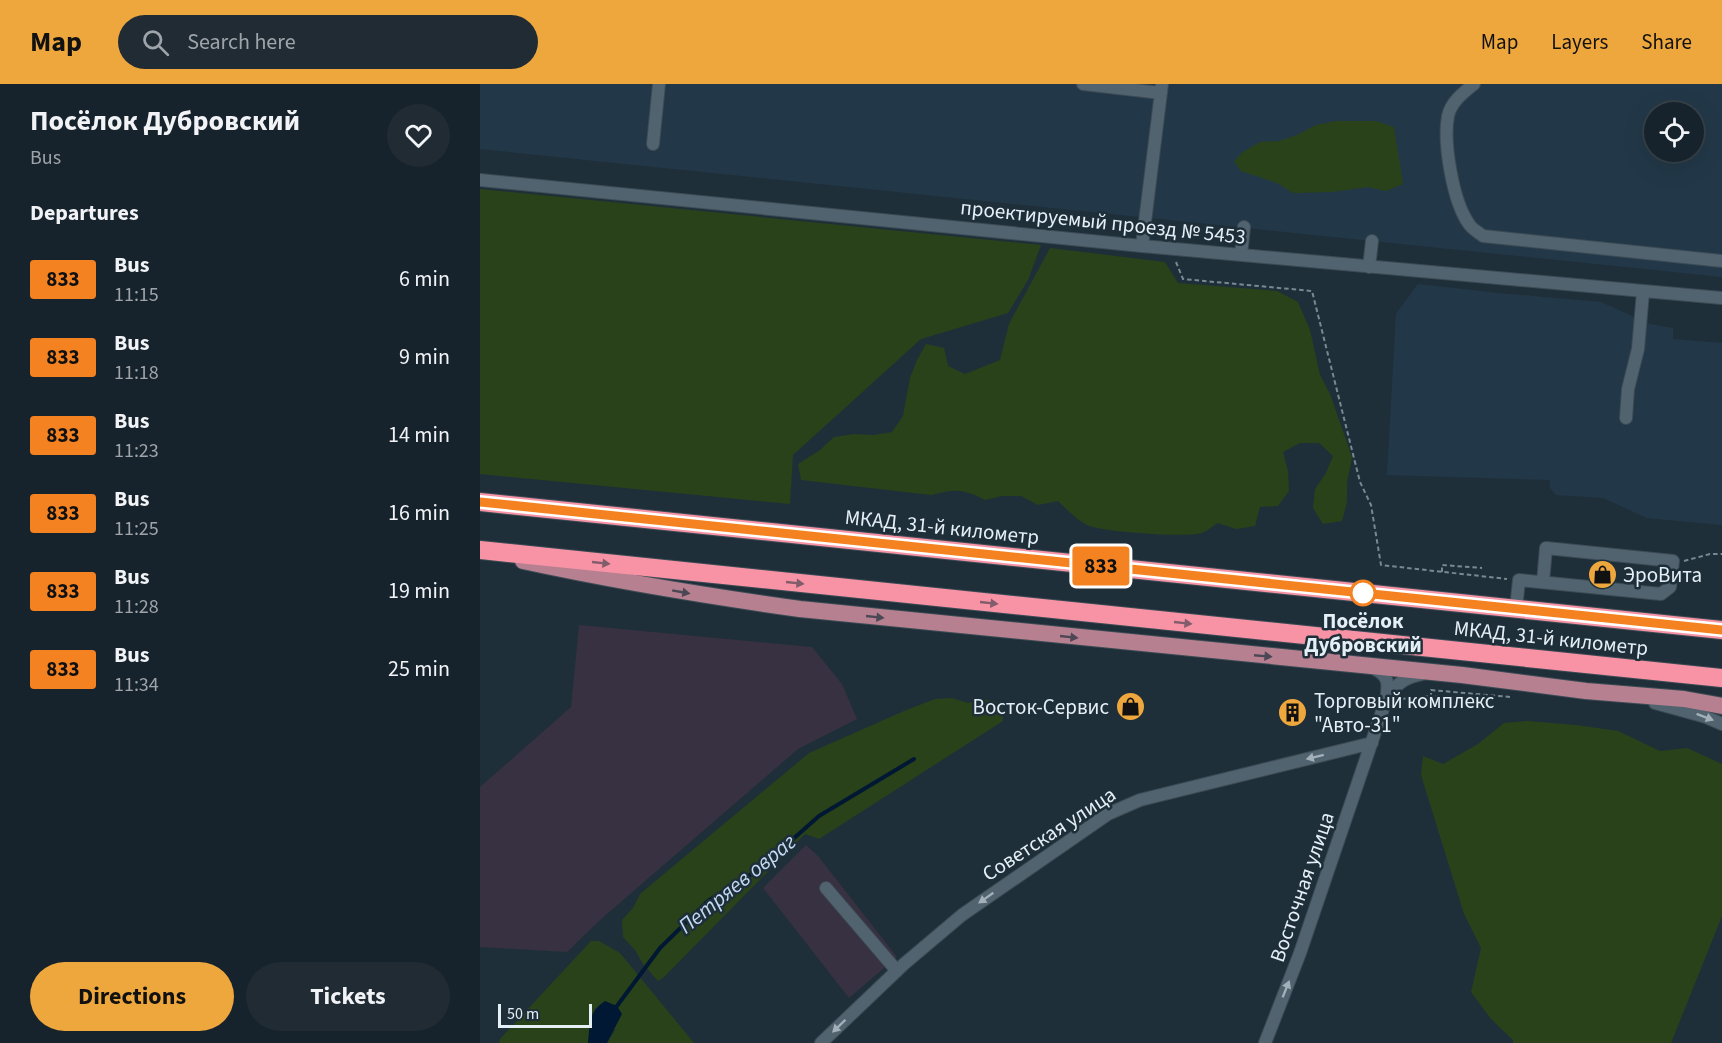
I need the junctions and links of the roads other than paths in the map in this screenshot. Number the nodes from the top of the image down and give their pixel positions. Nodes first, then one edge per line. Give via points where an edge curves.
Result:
1 (659, 84) edge
2 (1083, 84) edge
3 (1474, 84) edge
4 (1161, 88) edge
5 (653, 144) dead end
6 (480, 180) edge
7 (1244, 227) dead end
8 (1372, 241) dead end
9 (1142, 246) junction
10 (1241, 255) junction
11 (1722, 261) edge
12 (1369, 267) junction
13 (1643, 292) junction
14 (1722, 298) edge
15 (1626, 418) dead end
16 (480, 502) edge
17 (480, 551) edge
18 (1543, 582) junction
19 (1516, 609) junction
20 (1722, 630) edge
21 (1370, 666) junction
22 (1431, 672) junction
23 (1722, 678) edge
24 (1586, 691) junction
25 (1386, 700) junction
26 (1722, 706) edge
27 (1722, 724) edge
28 (1372, 742) junction
29 (826, 888) dead end
30 (897, 971) junction
31 (821, 1043) edge
32 (1265, 1043) edge

1 - 5 street
2 - 4 street
3 - 11 street via 1458,97 1448,115 1448,156 1457,202 1469,226 1483,236
4 - 9 street
6 - 9 street, проектируемый проезд № 5453
7 - 10 street
8 - 12 street
9 - 10 street, проектируемый проезд № 5453
10 - 12 street, проектируемый проезд № 5453
12 - 13 street, проектируемый проезд № 5453
13 - 14 street, проектируемый проезд № 5453
13 - 15 street
16 - 19 highway, МКАД, 31-й километр
17 -> 21 main road via 589,575 800,609
17 -> 23 highway, МКАД, 31-й километр
18 - 18 street via 1546,548 1673,561 1670,587 1661,594
18 - 19 street via 1519,580
19 - 20 highway, МКАД, 31-й километр
21 - 22 main road
21 - 25 street via 1387,677
22 - 24 main road
22 - 25 street via 1402,680
24 - 26 main road
24 -> 27 street via 1666,705
25 - 28 street
28 -> 30 street, Советская улица via 1140,800 1108,814 962,915
32 -> 28 street, Восточная улица
29 - 30 street
30 -> 31 street, Советская улица

